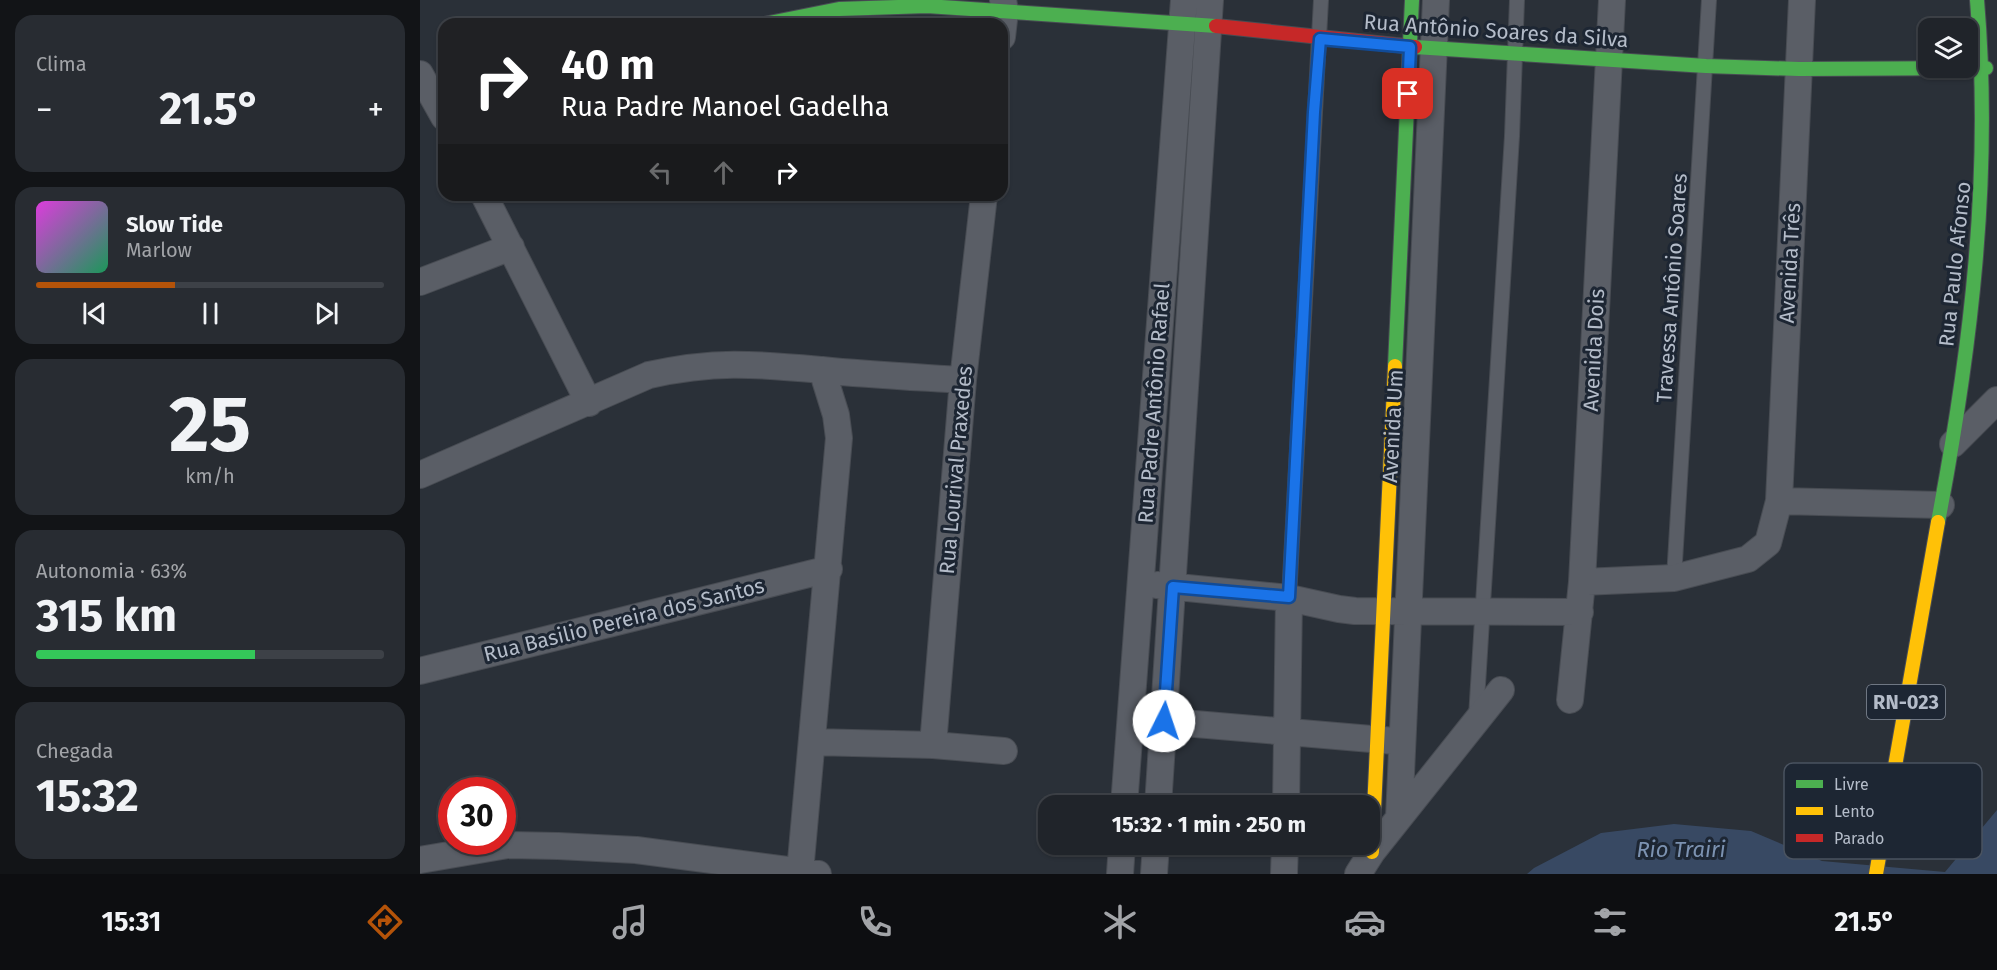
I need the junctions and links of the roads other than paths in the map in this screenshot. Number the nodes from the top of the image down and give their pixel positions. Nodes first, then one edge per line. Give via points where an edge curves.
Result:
1 (1210, 0) edge
2 (1322, 0) edge
3 (1412, 0) edge
4 (1436, 0) edge
5 (1517, 0) edge
6 (1612, 0) edge
7 (1709, 0) edge
8 (1802, 0) edge
9 (1977, 0) edge
10 (837, 4) edge
11 (1004, 6) edge
12 (1184, 11) edge
13 (786, 18) edge
14 (1209, 25) junction
15 (1320, 39) junction
16 (1421, 48) junction
17 (1514, 54) junction
18 (1609, 61) junction
19 (1706, 66) junction
20 (1986, 68) junction
21 (1799, 69) junction
22 (420, 74) edge
23 (438, 113) edge
24 (487, 201) edge
25 (983, 201) edge
26 (511, 247) junction
27 (420, 282) edge
28 (822, 370) junction
29 (963, 380) junction
30 (1997, 400) edge
31 (589, 403) junction
32 (1953, 444) junction
33 (420, 475) edge
34 (1776, 513) junction
35 (1939, 518) junction
36 (829, 569) junction
37 (1674, 578) junction
38 (1582, 582) junction
39 (1141, 584) junction
40 (1173, 587) junction
41 (1289, 597) junction
42 (1396, 612) junction
43 (1484, 612) junction
44 (1580, 612) junction
45 (420, 671) edge
46 (1501, 690) dead end
47 (1570, 700) dead end
48 (1130, 719) junction
49 (1164, 721) junction
50 (1476, 721) junction
51 (1288, 733) junction
52 (1389, 741) junction
53 (813, 742) junction
54 (933, 745) junction
55 (1004, 752) dead end
56 (1896, 763) edge
57 (1125, 795) edge
58 (1159, 795) edge
59 (1286, 795) edge
60 (1380, 800) edge
61 (1399, 818) junction
62 (1380, 842) edge
63 (1121, 855) edge
64 (1155, 855) edge
65 (1285, 855) edge
66 (1370, 855) edge
67 (1879, 859) edge
68 (420, 860) edge
69 (697, 866) edge
70 (809, 873) edge
71 (1120, 874) edge
72 (1154, 874) edge
73 (1284, 874) edge
74 (1358, 874) edge
75 (1876, 874) edge

1 - 14 street, Rua Padre Antônio Rafael
2 - 15 lane
3 - 16 street, Avenida Um
4 - 16 street, Avenida Um
5 - 17 lane
6 - 18 street, Avenida Dois
7 - 19 lane, Travessa Antônio Soares
8 - 21 street, Avenida Três
9 - 20 street, Rua Paulo Afonso / RN-023
10 - 11 street, Rua Antônio Soares da Silva
10 - 13 street, Rua Antônio Soares da Silva
11 - 12 street, Rua Antônio Soares da Silva
12 - 14 street, Rua Antônio Soares da Silva
12 - 39 street, Rua Padre Antônio Rafael
14 - 15 street, Rua Antônio Soares da Silva
14 - 40 street, Rua Padre Antônio Rafael
15 - 16 street, Rua Antônio Soares da Silva
15 - 41 lane
16 - 17 street, Rua Antônio Soares da Silva
16 - 42 street, Avenida Um
17 - 18 street, Rua Antônio Soares da Silva
17 - 43 lane
18 - 19 street, Rua Antônio Soares da Silva
18 - 38 street, Avenida Dois
19 - 21 street, Rua Antônio Soares da Silva
19 - 37 lane, Travessa Antônio Soares
20 - 21 street, Rua Antônio Soares da Silva
20 - 32 street, Rua Paulo Afonso / RN-023 via 1983,221
21 - 34 street, Avenida Três
22 - 23 street
24 - 26 street
25 - 29 street, Rua Lourival Praxedes
26 - 27 street
26 - 31 street
28 - 29 street
28 - 31 street via 764,363 682,367 649,375
28 - 36 street via 838,438
29 - 54 street, Rua Lourival Praxedes
30 - 32 street
31 - 33 street
32 - 35 street, Rua Paulo Afonso / RN-023
34 - 35 street
34 - 37 street via 1768,543 1748,559
35 - 56 street, RN-023
36 - 45 street, Rua Basilio Pereira dos Santos
36 - 53 street
37 - 38 street
38 - 44 street, Avenida Dois
39 - 40 street
39 - 48 street, Rua Padre Antônio Rafael
40 - 41 street
40 - 49 street, Rua Padre Antônio Rafael
41 - 42 street via 1339,609
41 - 51 street
42 - 43 street
42 - 52 street, Avenida Um
43 - 44 street
43 - 50 lane
44 - 47 street, Avenida Dois
46 - 50 street
48 - 49 street
48 - 57 street, Rua Padre Antônio Rafael
49 - 51 street
49 - 58 street, Rua Padre Antônio Rafael
50 - 61 street
51 - 52 street
51 - 59 street
52 - 60 street, Avenida Um
52 - 61 street, Avenida Um
53 - 54 street
53 - 70 street
54 - 55 street
61 - 62 street
63 - 71 street
64 - 72 street
65 - 73 street
66 - 74 street
67 - 75 street, RN-023
68 - 69 street via 508,844 636,850
69 - 70 street

